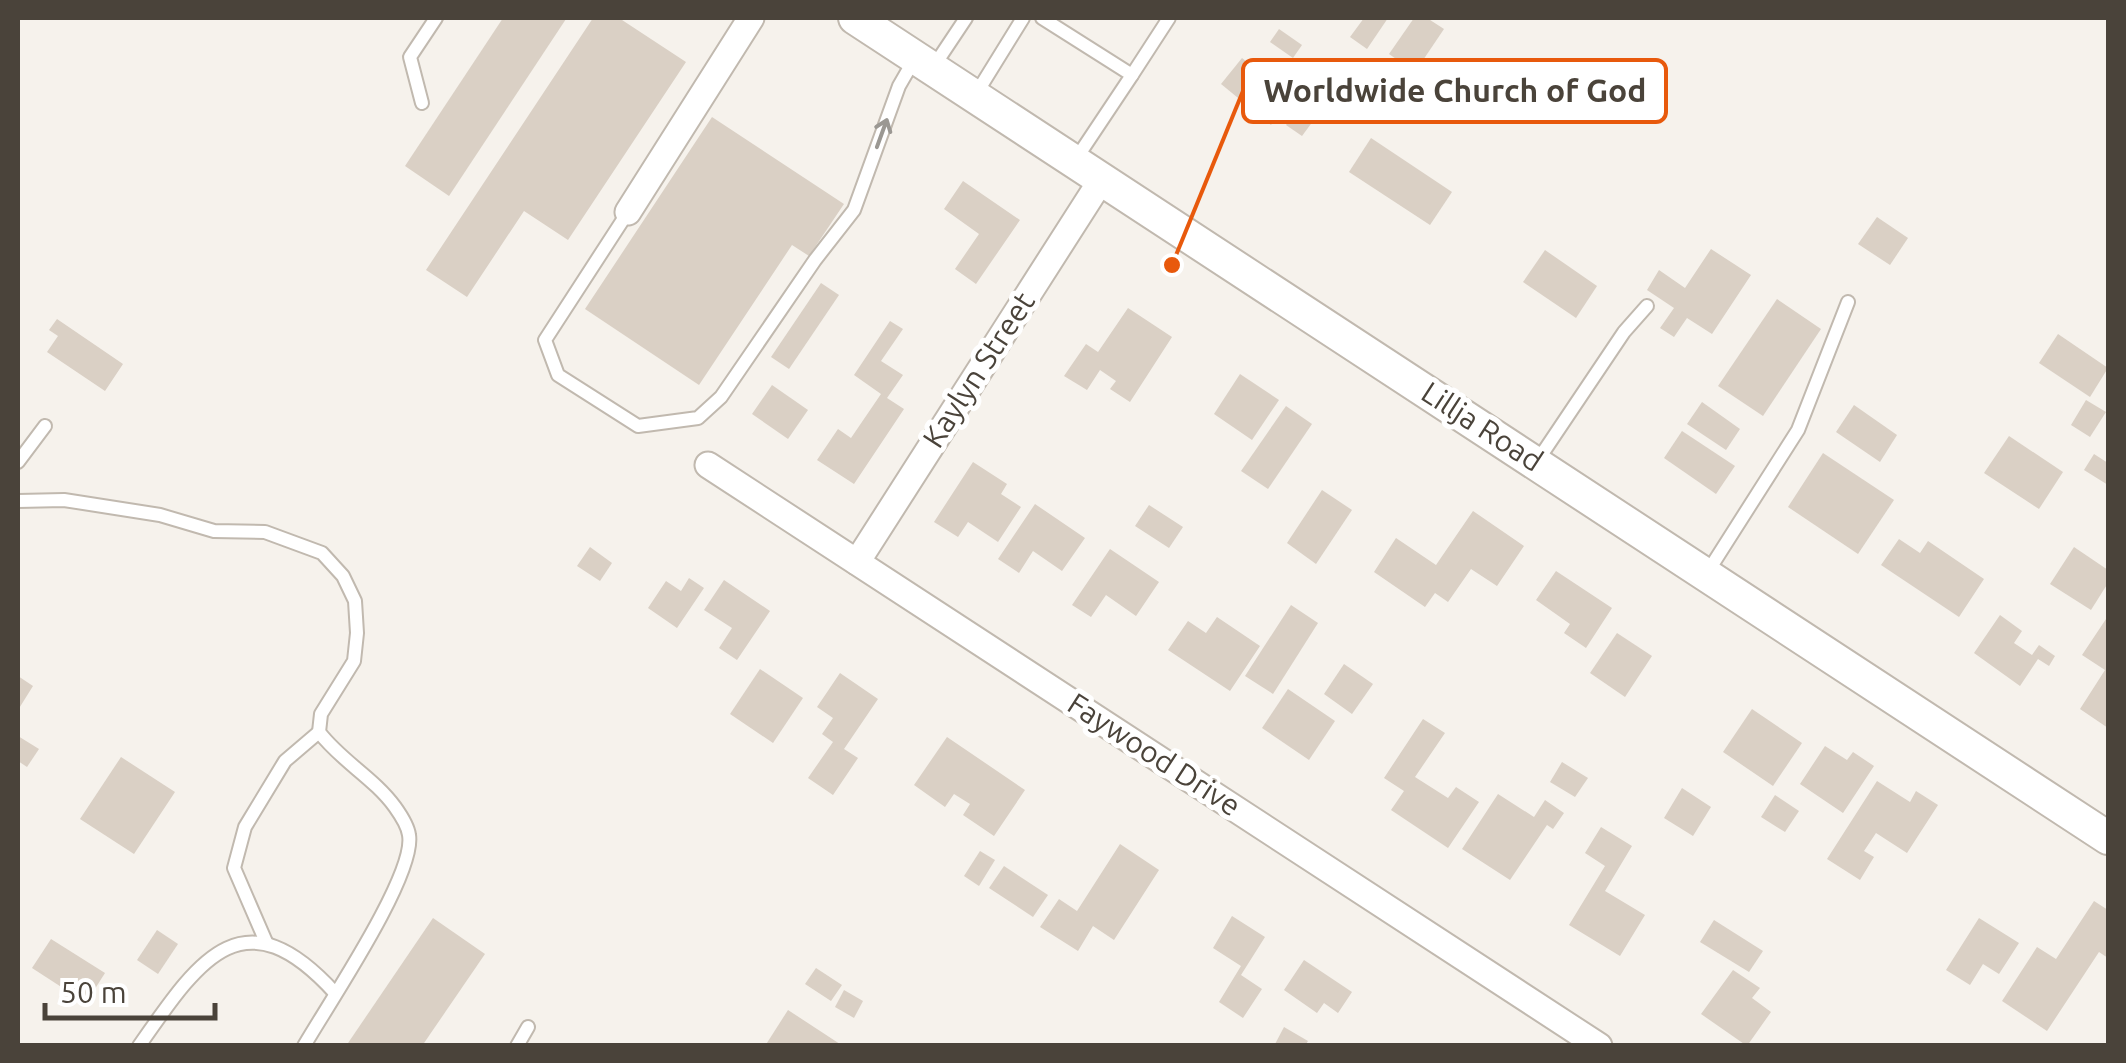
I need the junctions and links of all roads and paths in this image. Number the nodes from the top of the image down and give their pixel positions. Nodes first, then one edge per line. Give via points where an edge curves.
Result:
1 (436, 18) edge
2 (750, 18) edge
3 (855, 18) edge
4 (966, 18) edge
5 (1024, 18) edge
6 (1042, 18) edge
7 (1168, 18) edge
8 (925, 63) junction
9 (1132, 75) junction
10 (975, 96) junction
11 (422, 102) dead end
12 (1088, 170) junction
13 (628, 212) joint
14 (1848, 302) dead end
15 (1647, 306) dead end
16 (45, 426) dead end
17 (18, 462) edge
18 (1536, 463) junction
19 (708, 464) dead end
20 (18, 500) edge
21 (857, 562) junction
22 (1705, 575) junction
23 (320, 732) junction
24 (2108, 838) edge
25 (266, 942) junction
26 (334, 994) junction
27 (528, 1028) dead end
28 (139, 1046) edge
29 (304, 1046) edge
30 (516, 1046) edge
31 (1599, 1046) edge

1 - 11 lane via 410,57
2 - 13 street
3 - 8 street, Lillja Road
4 - 8 lane
5 - 10 lane
6 - 9 lane
7 - 9 lane
8 - 10 street, Lillja Road
13 -> 8 lane via 545,340 558,375 638,426 698,418 721,397 854,210 899,86
9 - 12 lane
10 - 12 street, Lillja Road
12 - 18 street, Lillja Road
12 - 21 street, Kaylyn Street
14 - 22 lane via 1798,430
15 - 18 lane
16 - 17 lane
18 - 22 street, Lillja Road
19 - 21 street, Faywood Drive
20 - 23 lane via 64,500 214,531 265,532 322,552 355,601 357,634 354,661 320,714
21 - 31 street, Faywood Drive
22 - 24 street, Lillja Road
23 - 25 lane via 284,760 245,827 234,868
23 - 26 lane via 378,787 409,835 405,864
25 - 26 lane via 311,968
25 - 28 lane via 238,944 213,956
26 - 29 lane
27 - 30 lane

